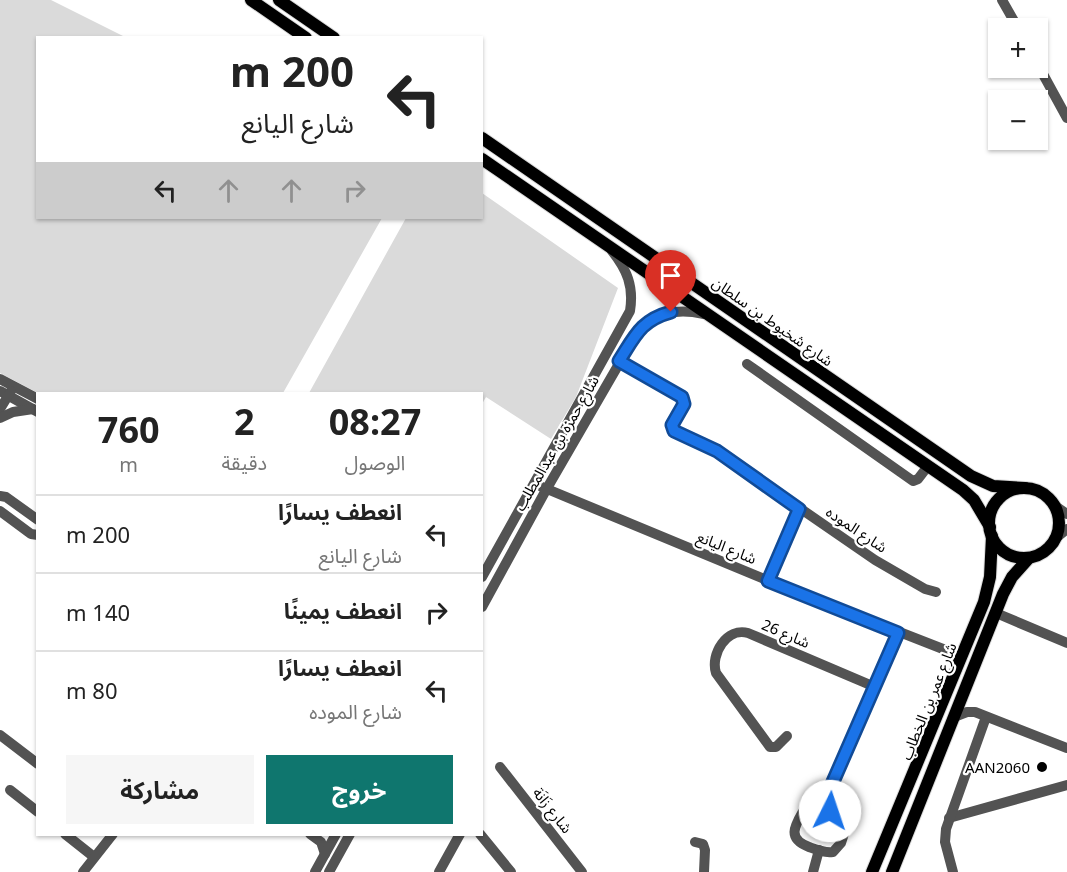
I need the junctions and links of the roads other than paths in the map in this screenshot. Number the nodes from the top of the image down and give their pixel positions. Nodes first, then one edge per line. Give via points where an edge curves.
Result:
1 (251, 0) edge
2 (279, 0) edge
3 (1002, 0) edge
4 (1012, 18) edge
5 (303, 36) edge
6 (331, 36) edge
7 (1045, 78) edge
8 (1067, 118) edge
9 (483, 139) edge
10 (483, 160) edge
11 (608, 246) junction
12 (708, 315) junction
13 (619, 361) junction
14 (747, 364) dead end
15 (0, 379) edge
16 (11, 392) edge
17 (36, 407) edge
18 (0, 409) edge
19 (0, 417) edge
20 (928, 466) junction
21 (534, 484) junction
22 (1025, 488) junction
23 (546, 490) junction
24 (0, 496) edge
25 (1054, 505) junction
26 (799, 509) junction
27 (0, 511) edge
28 (1067, 514) edge
29 (36, 519) edge
30 (1067, 529) edge
31 (991, 531) junction
32 (36, 535) edge
33 (1056, 538) junction
34 (1029, 558) junction
35 (483, 575) edge
36 (768, 581) junction
37 (936, 592) dead end
38 (483, 605) edge
39 (996, 613) junction
40 (898, 633) junction
41 (968, 643) junction
42 (1067, 643) edge
43 (943, 649) junction
44 (957, 669) junction
45 (875, 687) junction
46 (963, 694) junction
47 (975, 712) junction
48 (954, 717) junction
49 (986, 717) junction
50 (0, 735) edge
51 (787, 736) dead end
52 (1067, 748) edge
53 (36, 762) edge
54 (500, 767) dead end
55 (1067, 785) edge
56 (10, 790) dead end
57 (825, 800) junction
58 (36, 810) edge
59 (949, 818) junction
60 (68, 836) edge
61 (110, 836) edge
62 (333, 836) edge
63 (334, 836) edge
64 (349, 836) edge
65 (459, 836) edge
66 (482, 836) edge
67 (314, 837) edge
68 (695, 842) dead end
69 (819, 850) junction
70 (325, 854) junction
71 (94, 857) junction
72 (330, 871) edge
73 (83, 872) edge
74 (315, 872) edge
75 (439, 872) edge
76 (511, 872) edge
77 (582, 872) edge
78 (704, 872) edge
79 (813, 872) edge
80 (872, 872) edge
81 (892, 872) edge
82 (953, 872) edge

1 - 5 main road
2 - 6 main road
3 - 4 street
7 - 8 street
9 - 22 main road, شارع شخبوط بن سلطان via 970,476 993,486
10 - 11 main road, شارع شخبوط بن سلطان
11 - 12 main road, شارع شخبوط بن سلطان
11 - 21 street, شارع حمزة بن عبدالمطلب via 628,275 630,311
12 - 13 street, شارع حمزة بن عبدالمطلب via 681,310 659,315 638,331
12 - 20 main road, شارع شخبوط بن سلطان
13 - 23 street, شارع حمزة بن عبدالمطلب
13 - 26 street, شارع الموده via 682,397 684,404 672,425 674,431 717,451
14 - 20 street via 913,481
15 - 16 street
16 - 17 street
16 - 18 street
16 - 19 street
17 - 19 street
20 - 31 main road, شارع شخبوط بن سلطان via 974,500
21 - 23 street, شارع اليانع
21 - 35 street, شارع حمزة بن عبدالمطلب
22 - 25 main road via 1047,496
22 - 31 main road via 1013,490 995,504 990,515
23 - 36 street, شارع اليانع
23 - 38 street, شارع حمزة بن عبدالمطلب
24 - 29 street
25 - 28 street
25 - 33 main road via 1059,516
26 - 36 street
26 - 37 street, شارع الموده via 875,560
27 - 32 street
30 - 33 street
31 - 34 main road via 998,546 1007,553
31 - 41 main road, شارع عمر بن الخطاب via 988,590
33 - 34 main road via 1049,548
34 - 39 main road, شارع عمر بن الخطاب via 1012,578
36 - 40 street, شارع اليانع
39 - 42 street
39 - 46 main road, شارع عمر بن الخطاب
40 - 43 street, شارع اليانع
40 - 45 street
41 - 43 street
41 - 44 main road, شارع عمر بن الخطاب
43 - 44 street
44 - 80 main road, شارع عمر بن الخطاب
45 - 51 street, شارع 26 via 748,633 732,633 717,656 716,673 770,747 776,747
45 - 57 street
46 - 47 street
46 - 48 main road, شارع عمر بن الخطاب
47 - 48 street
47 - 49 street
48 - 81 main road, شارع عمر بن الخطاب
49 - 52 street
49 - 59 street
50 - 53 street
54 - 77 street, شارع زَانَة
55 - 59 street
56 - 58 street
57 - 69 street via 828,808 847,824 836,850
57 - 69 street via 805,808 794,834 798,842
59 - 82 street via 945,836
60 - 71 street
61 - 71 street
62 - 67 street via 326,840
63 - 70 street
64 - 72 street
65 - 75 street
66 - 76 street
67 - 70 street
68 - 78 street via 704,846
69 - 79 street
70 - 74 street
71 - 73 street

